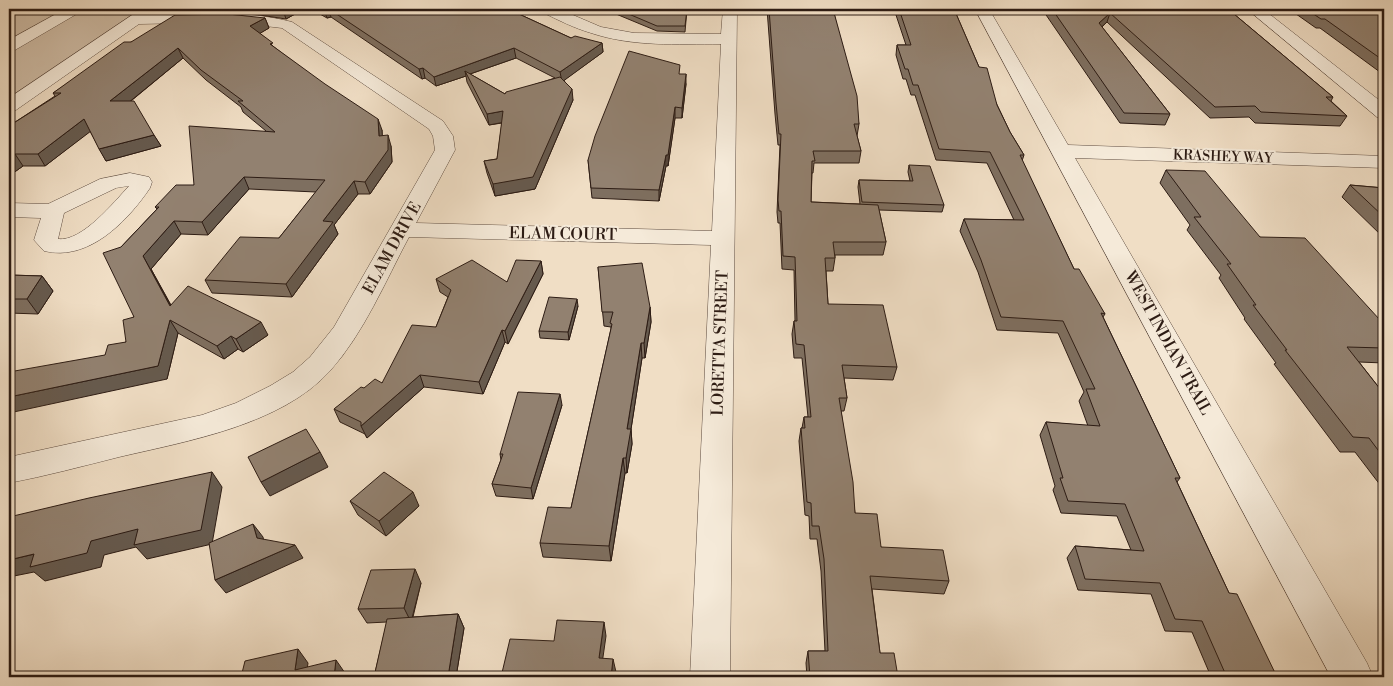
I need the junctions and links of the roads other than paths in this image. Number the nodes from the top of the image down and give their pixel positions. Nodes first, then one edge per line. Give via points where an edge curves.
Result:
1 (75, 9) edge
2 (547, 9) edge
3 (730, 9) edge
4 (982, 9) edge
5 (1254, 9) edge
6 (143, 14) edge
7 (729, 39) junction
8 (9, 47) edge
9 (9, 106) edge
10 (1384, 112) edge
11 (1062, 152) junction
12 (1384, 162) edge
13 (9, 210) edge
14 (54, 210) dead end
15 (402, 230) junction
16 (724, 238) junction
17 (9, 470) edge
18 (710, 677) edge
19 (1353, 677) edge

1 - 8 street
2 - 7 street via 585,26 617,35
3 - 7 street, LORETTA STREET
4 - 11 street, WEST INDIAN TRAIL
5 - 10 street
6 - 9 street
6 - 15 street, ELAM DRIVE via 269,21 287,25 436,125 444,136 445,150
7 - 16 street, LORETTA STREET
11 - 12 street, KRASHEY WAY
11 - 19 street, WEST INDIAN TRAIL
13 - 14 street
15 - 16 street, ELAM COURT
15 - 17 street, ELAM DRIVE via 334,349 303,379 280,394 247,411 204,426
16 - 18 street, LORETTA STREET

